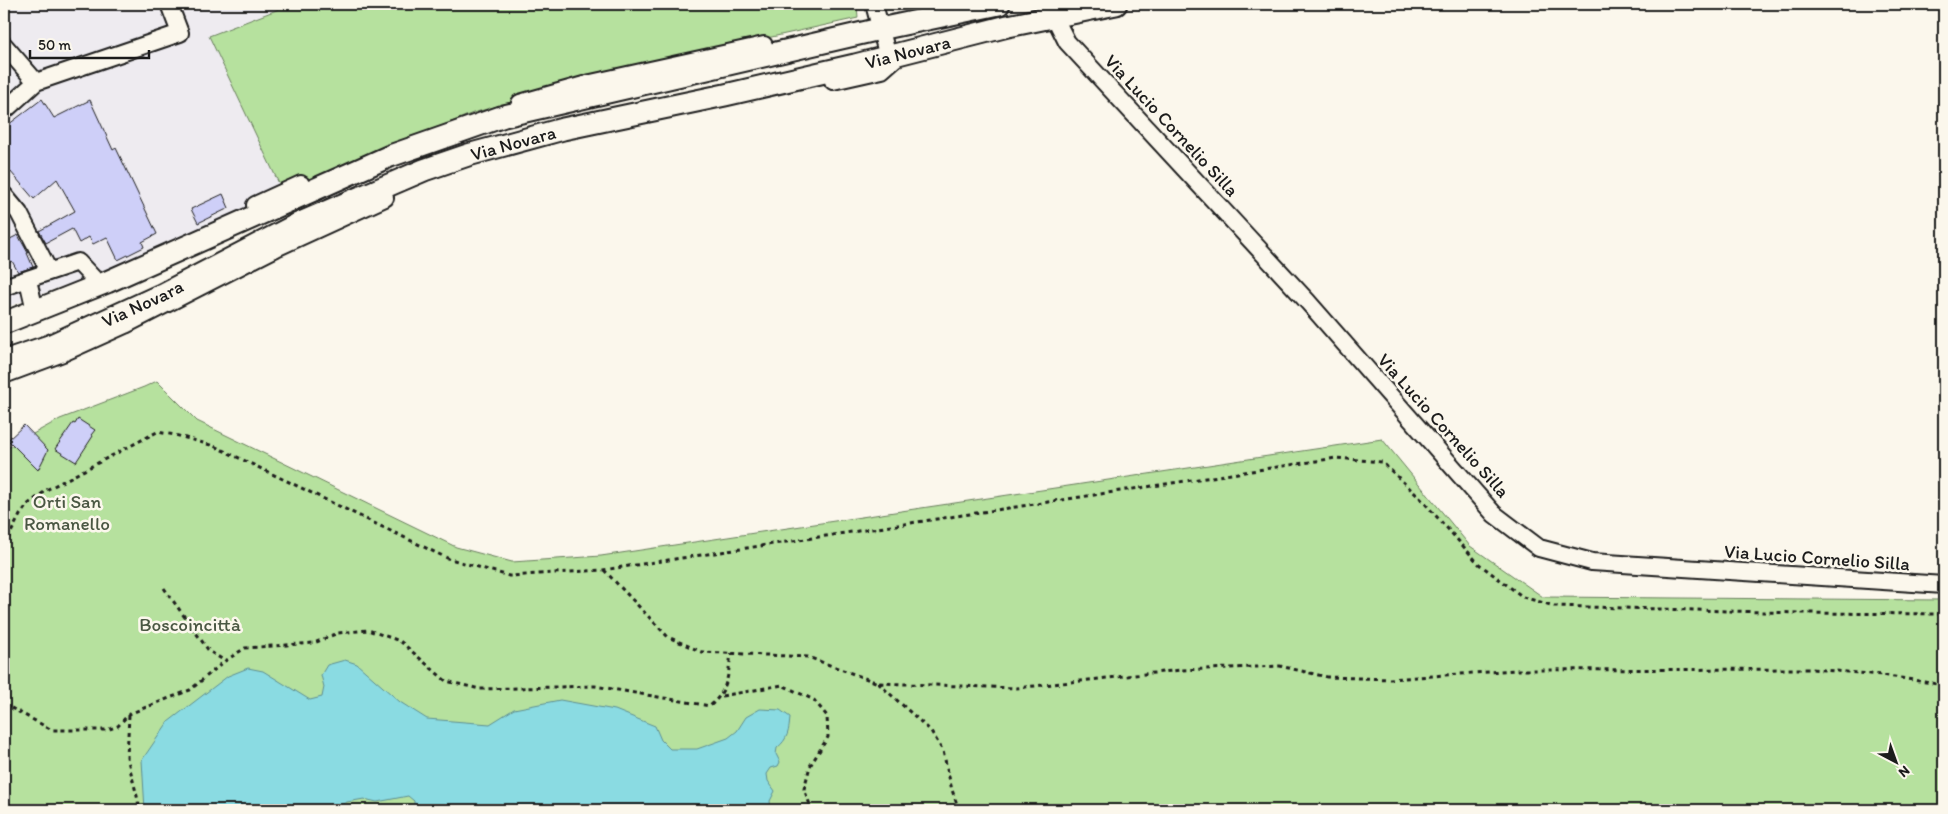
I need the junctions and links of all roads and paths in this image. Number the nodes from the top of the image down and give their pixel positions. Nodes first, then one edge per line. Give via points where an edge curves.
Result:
1 (169, 4) edge
2 (874, 4) edge
3 (999, 4) edge
4 (1116, 4) edge
5 (1050, 11) edge
6 (877, 29) junction
7 (4, 45) edge
8 (894, 55) junction
9 (36, 82) junction
10 (4, 110) edge
11 (4, 195) edge
12 (49, 271) junction
13 (28, 280) junction
14 (88, 285) junction
15 (4, 287) edge
16 (14, 312) edge
17 (4, 361) edge
18 (4, 375) edge
19 (4, 546) edge
20 (604, 570) junction
21 (1944, 585) edge
22 (164, 588) dead end
23 (1944, 614) edge
24 (731, 653) junction
25 (225, 661) junction
26 (878, 683) junction
27 (1944, 685) edge
28 (721, 696) junction
29 (4, 704) edge
30 (129, 714) junction
31 (139, 810) edge
32 (812, 810) edge
33 (959, 810) edge

1 - 9 street via 180,33
2 - 6 street
3 - 6 main road, Via Novara
4 - 5 main road, Via Novara
5 - 8 main road, Via Novara via 1008,26
5 - 21 street, Via Lucio Cornelio Silla via 1067,42 1308,302 1494,514 1539,548 1592,562
6 - 8 street
6 - 14 main road, Via Novara via 488,121 390,156
7 - 9 street
8 - 17 main road, Via Novara via 525,138 450,161 296,226 163,294 49,346
8 - 18 street via 882,70 584,132 491,158 412,185 276,248 125,325
9 - 10 street
11 - 12 street via 19,213
12 - 13 street
12 - 14 street via 78,262
13 - 15 street
13 - 16 street
14 - 16 main road, Via Novara
19 - 20 path via 27,505 48,490 157,432 214,446 447,558 509,576
20 - 23 path via 1336,458 1382,462 1421,499 1479,564 1523,597 1554,606
20 - 24 path via 668,637 702,652
22 - 25 path via 209,651
24 - 26 path via 808,657
24 - 28 path via 727,682
25 - 28 path via 245,648 314,643 338,633 368,630 400,640 446,681 480,689 595,686 710,706
25 - 30 path via 190,690
26 - 27 path via 1016,688 1181,670 1280,666 1327,677 1390,679 1516,670 1812,669
26 - 33 path via 931,731 943,751
28 - 32 path via 782,685 814,700 827,716 828,737 810,766 804,789
29 - 30 path via 52,730 107,730 118,726
30 - 31 path via 127,757

